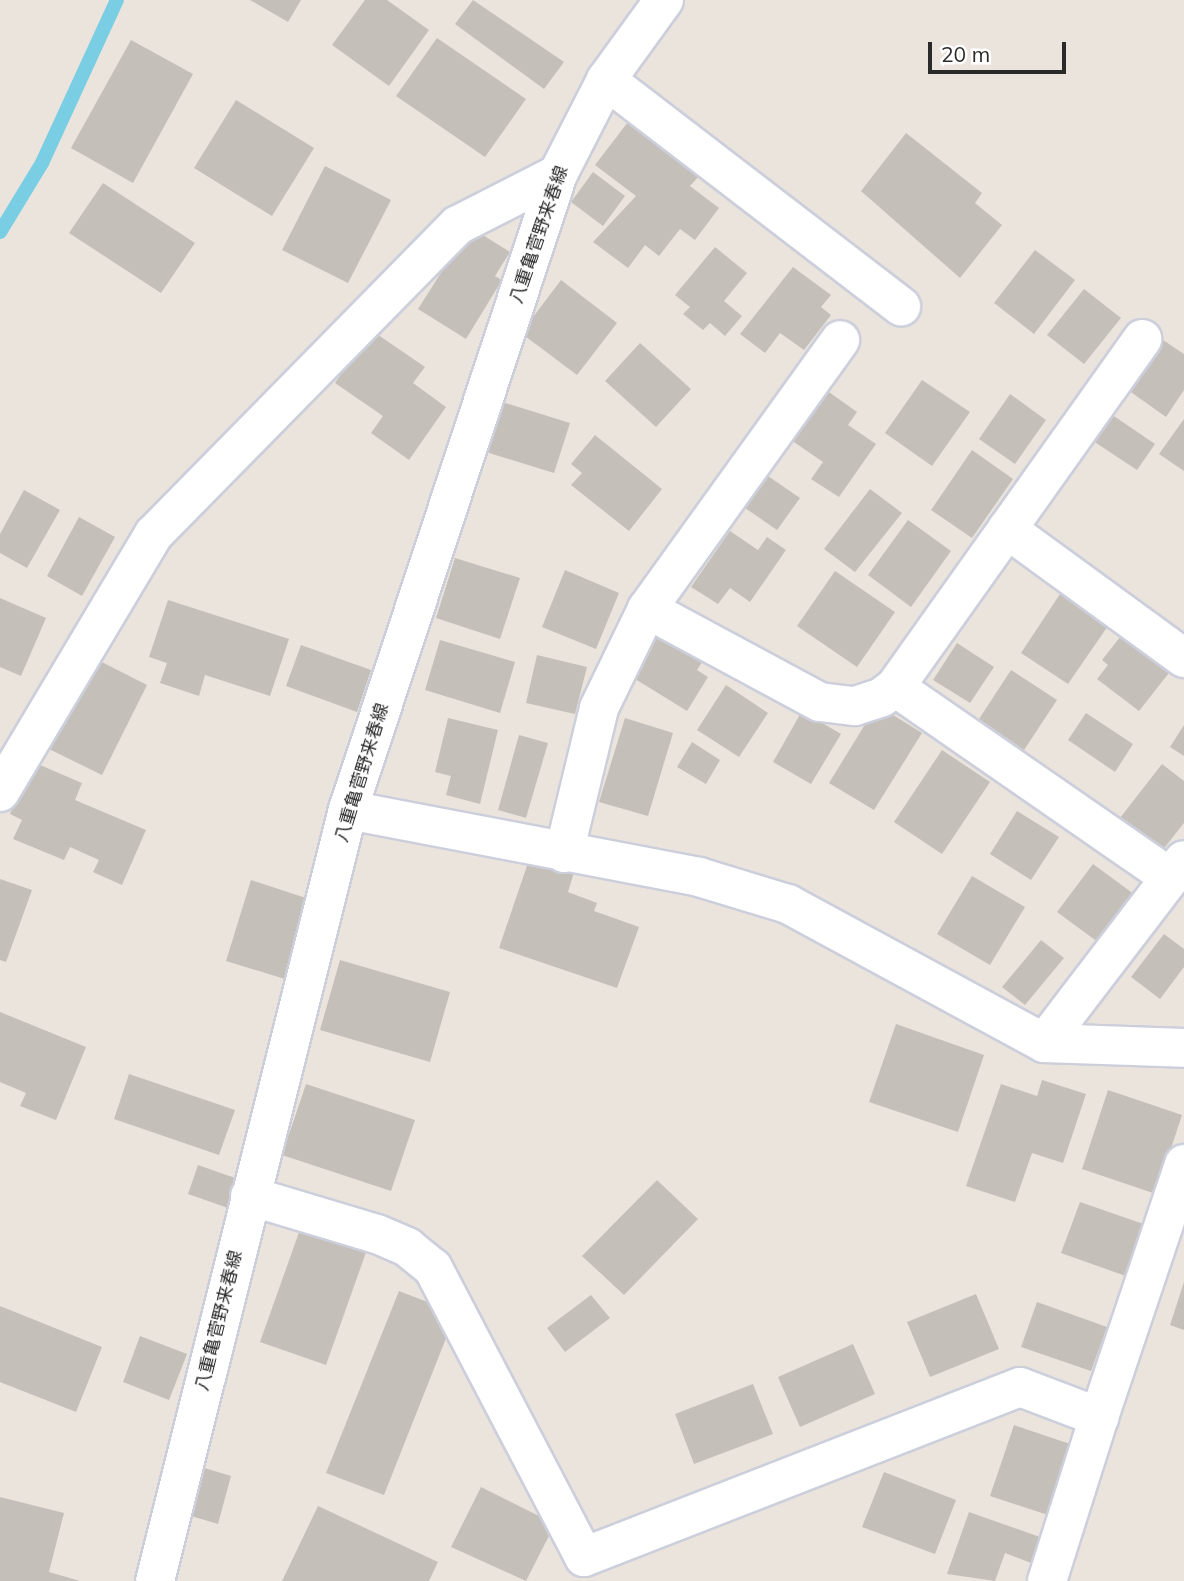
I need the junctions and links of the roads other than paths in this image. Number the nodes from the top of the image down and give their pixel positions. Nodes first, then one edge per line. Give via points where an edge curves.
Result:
1 (664, 0) edge
2 (606, 80) junction
3 (558, 174) junction
4 (901, 306) dead end
5 (1142, 339) dead end
6 (840, 340) dead end
7 (1007, 529) junction
8 (647, 609) junction
9 (1184, 659) edge
10 (895, 687) junction
11 (0, 792) edge
12 (348, 810) junction
13 (564, 853) junction
14 (1177, 869) edge
15 (1044, 1043) junction
16 (1184, 1048) edge
17 (1184, 1164) edge
18 (250, 1196) junction
19 (1099, 1417) junction
20 (155, 1581) edge
21 (1047, 1581) edge

1 - 2 street, 八重亀菅野来春線
2 - 3 street, 八重亀菅野来春線
2 - 4 street
3 - 11 street via 458,225 154,534
3 - 12 street, 八重亀菅野来春線
5 - 7 street
6 - 8 street
7 - 9 street
7 - 10 street
8 - 10 street via 820,702 868,704
8 - 13 street via 598,708
10 - 14 street
12 - 13 street
12 - 18 street, 八重亀菅野来春線
13 - 15 street via 699,877 788,904
14 - 15 street
15 - 16 street
17 - 19 street
18 - 19 street via 377,1234 407,1247 433,1268 584,1558 1020,1387
18 - 20 street, 八重亀菅野来春線
19 - 21 street

